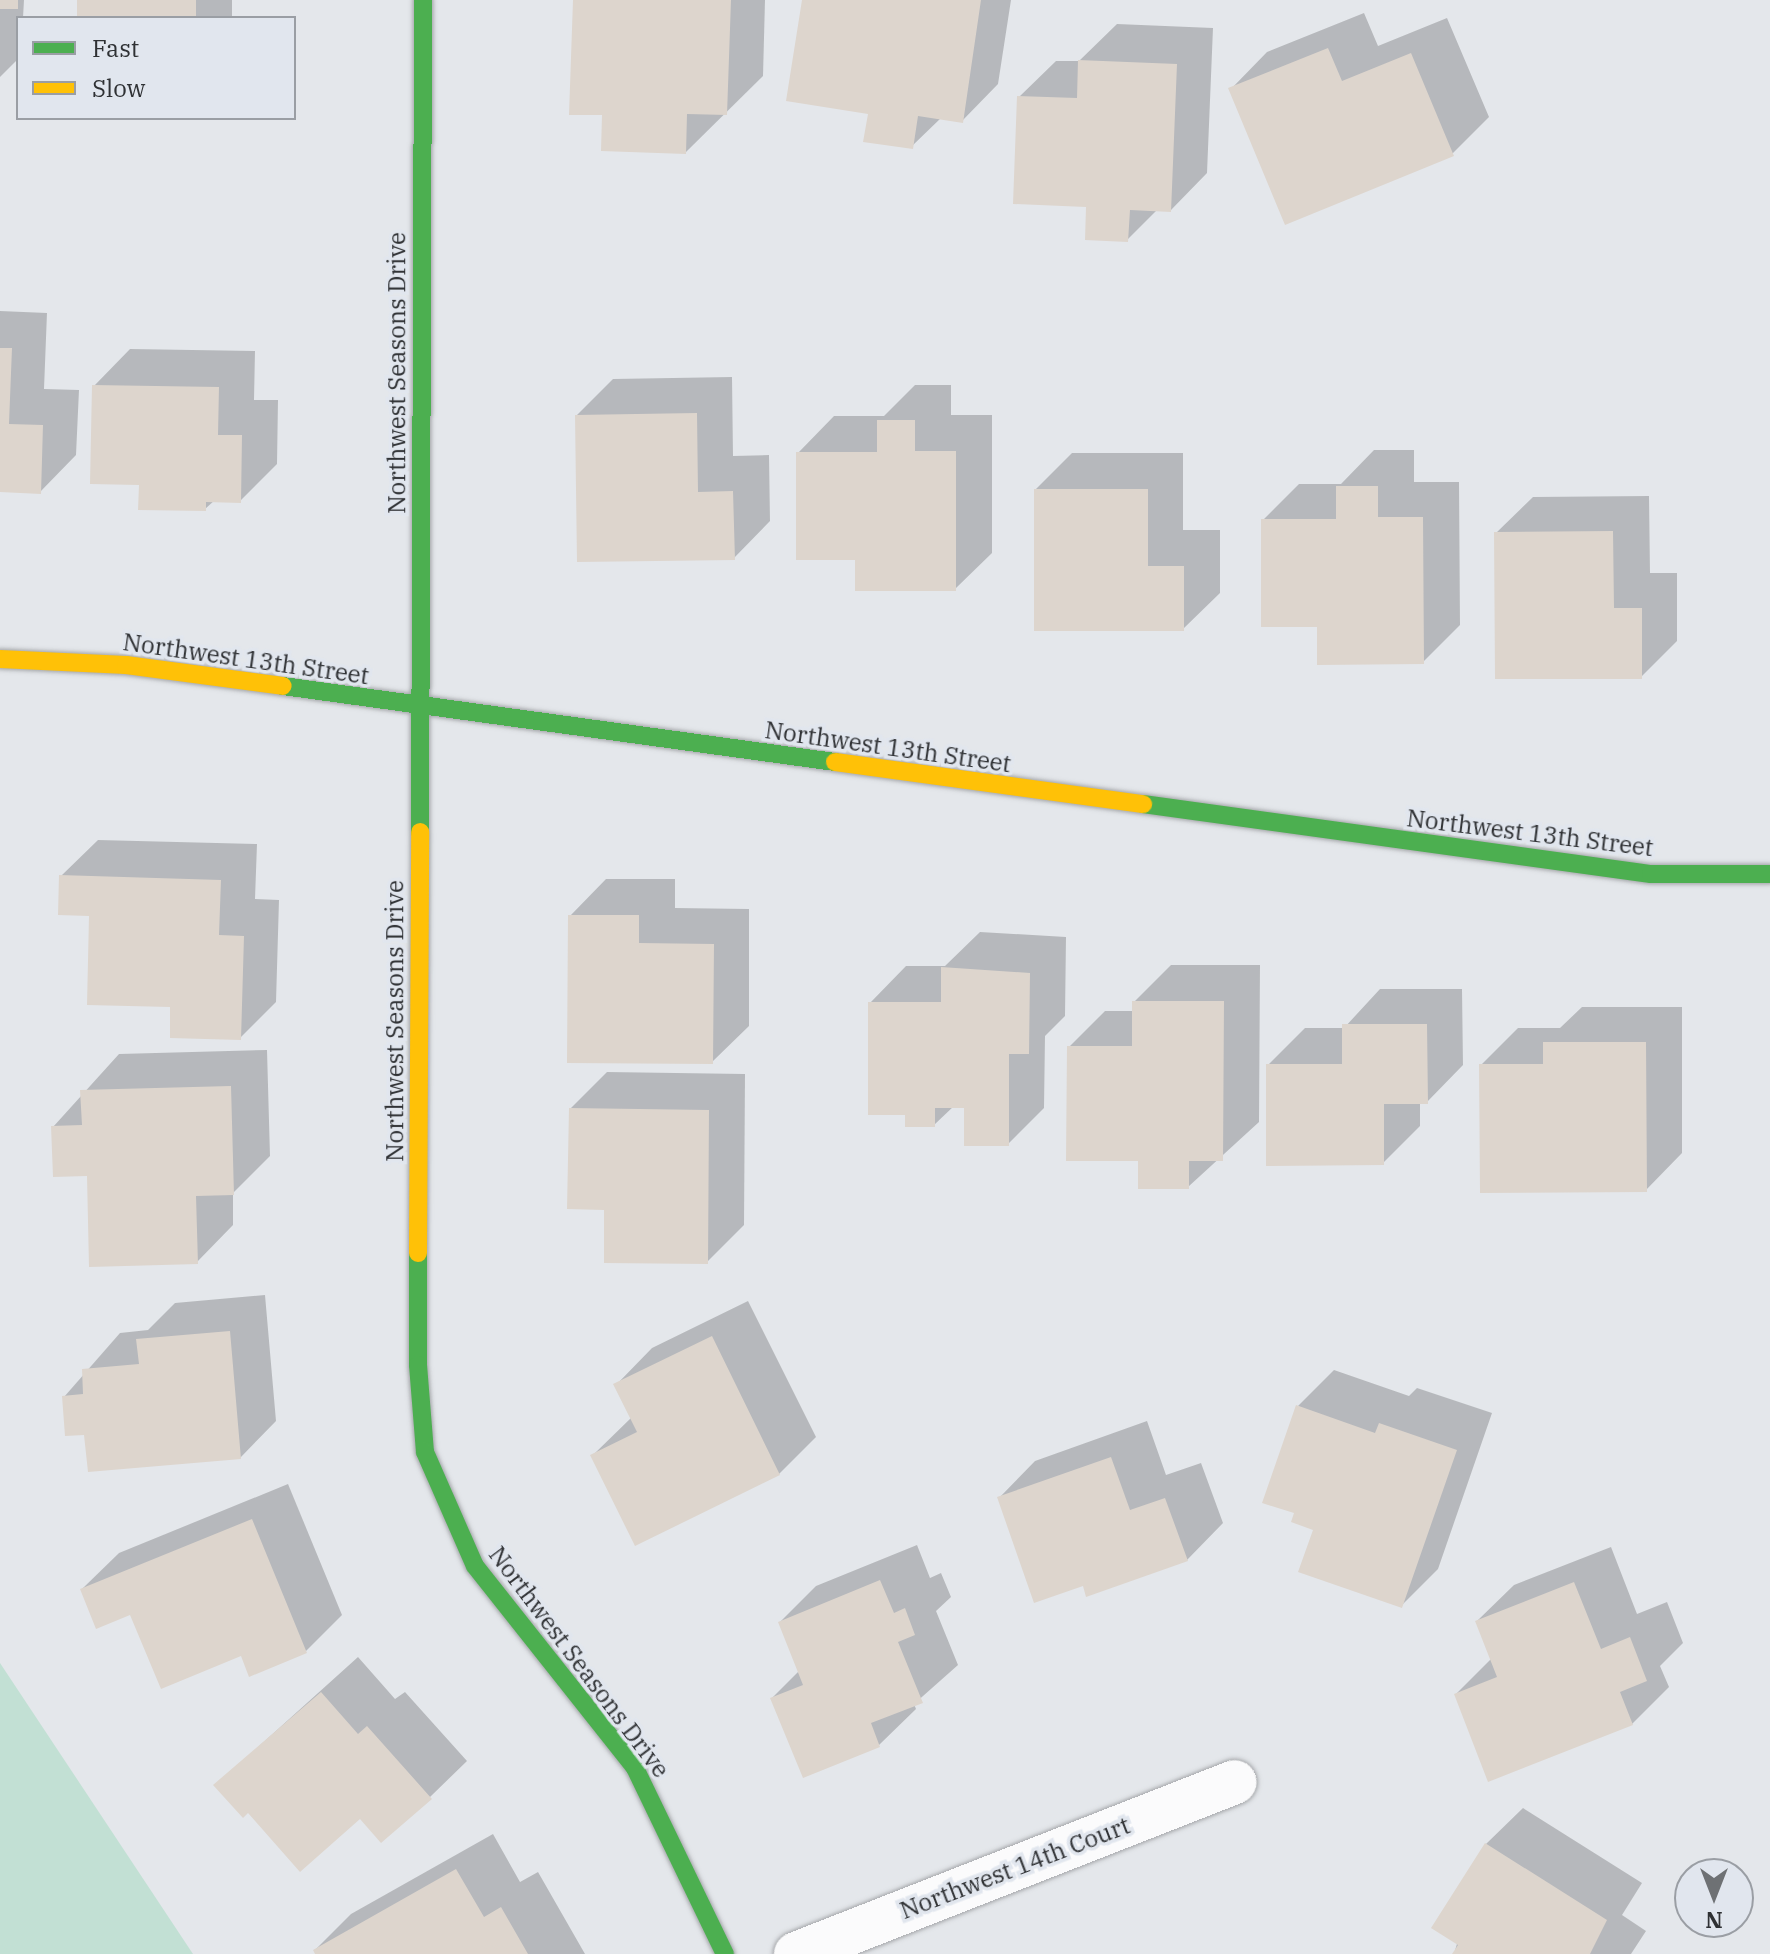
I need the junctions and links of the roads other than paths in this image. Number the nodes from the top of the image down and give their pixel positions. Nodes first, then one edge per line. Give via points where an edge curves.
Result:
1 (423, 0) edge
2 (0, 659) edge
3 (419, 707) junction
4 (1770, 874) edge
5 (1234, 1782) dead end
6 (725, 1954) edge
7 (796, 1954) edge

1 - 3 street, Northwest Seasons Drive
2 - 3 street, Northwest 13th Street via 126,665
3 - 4 street, Northwest 13th Street via 1651,874
3 - 6 street, Northwest Seasons Drive via 418,1365 425,1452 475,1566 635,1768
5 - 7 street, Northwest 14th Court

